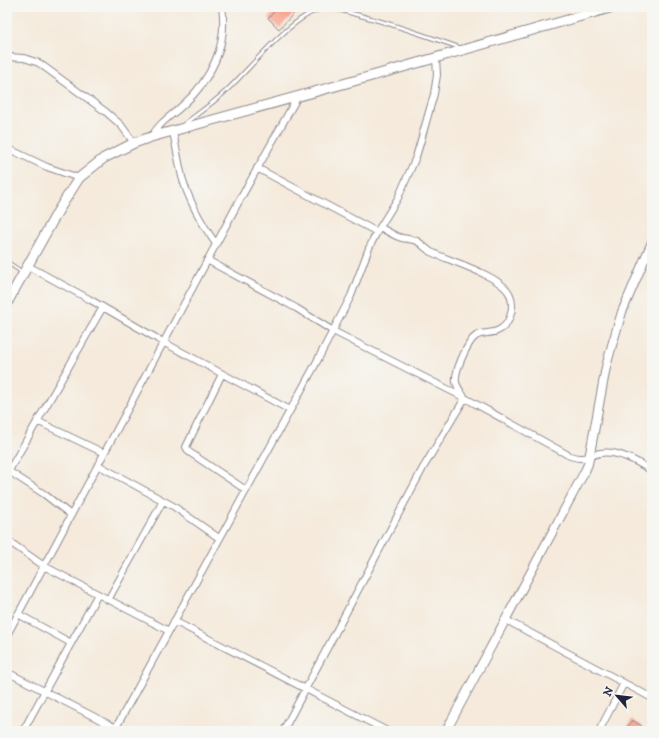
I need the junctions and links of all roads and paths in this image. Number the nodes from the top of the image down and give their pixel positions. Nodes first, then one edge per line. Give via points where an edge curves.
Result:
1 (222, 7) edge
2 (613, 7) edge
3 (464, 49) junction
4 (7, 58) edge
5 (436, 58) junction
6 (298, 96) junction
7 (173, 132) junction
8 (151, 137) junction
9 (134, 143) junction
10 (7, 148) edge
11 (257, 168) junction
12 (79, 178) junction
13 (378, 230) junction
14 (652, 242) edge
15 (216, 244) junction
16 (208, 260) junction
17 (7, 262) edge
18 (26, 269) junction
19 (7, 303) edge
20 (103, 307) junction
21 (333, 331) junction
22 (163, 342) junction
23 (222, 374) junction
24 (465, 398) junction
25 (290, 410) junction
26 (37, 421) junction
27 (104, 453) junction
28 (588, 458) junction
29 (98, 466) junction
30 (652, 471) edge
31 (7, 472) edge
32 (246, 490) junction
33 (163, 501) junction
34 (71, 515) junction
35 (219, 538) junction
36 (7, 540) edge
37 (44, 566) junction
38 (98, 594) junction
39 (108, 600) junction
40 (18, 614) junction
41 (506, 620) junction
42 (174, 621) junction
43 (9, 624) edge
44 (169, 631) junction
45 (7, 635) edge
46 (71, 643) junction
47 (7, 672) edge
48 (624, 683) junction
49 (305, 689) junction
50 (45, 691) junction
51 (652, 698) edge
52 (115, 730) edge
53 (23, 731) edge
54 (283, 731) edge
55 (387, 731) edge
56 (446, 731) edge
57 (599, 731) edge

1 - 8 street via 223,29 216,61 196,92 183,106 162,121
2 - 3 main road
3 - 5 main road
3 - 7 lane via 368,17 335,9 322,9 301,19 280,36 210,106
4 - 9 street via 24,58 39,63 106,112 121,125
5 - 6 main road
5 - 13 street via 434,94 416,157 398,198
6 - 7 main road
6 - 11 street
7 - 8 main road
7 - 15 street via 188,194
8 - 9 main road
9 - 12 main road via 104,158
10 - 12 street via 46,167
11 - 13 street
11 - 15 street
12 - 18 main road via 58,210
13 - 21 street via 351,296
13 - 24 street via 417,241 430,251 502,284 510,295 512,312 508,321 497,331 481,333 472,339 456,372 456,384
14 - 28 street via 622,312 614,338
15 - 16 street
16 - 21 street
16 - 22 street
17 - 18 lane
18 - 19 main road
18 - 20 street
20 - 22 street
20 - 26 street
21 - 24 street
21 - 25 street
22 - 23 street
22 - 27 street
23 - 25 street
23 - 32 street via 186,447 189,452
24 - 28 street via 570,456
24 - 49 street via 423,468
25 - 32 street
26 - 27 street
26 - 31 street
27 - 29 street
28 - 30 street via 600,453 615,454
28 - 41 street via 582,477
29 - 33 street
29 - 34 street
31 - 34 street via 44,494
32 - 35 street
33 - 35 street via 185,513
33 - 39 street
34 - 37 street
35 - 42 street
36 - 37 street
37 - 38 street
37 - 40 street
38 - 39 street
38 - 46 street
39 - 44 street
40 - 43 street
40 - 46 street
41 - 48 street
41 - 56 street
42 - 44 street
42 - 49 street
43 - 45 street
44 - 52 street
46 - 50 street
47 - 50 street
48 - 51 street
48 - 57 street
49 - 54 street
49 - 55 street
50 - 52 street
50 - 53 street

